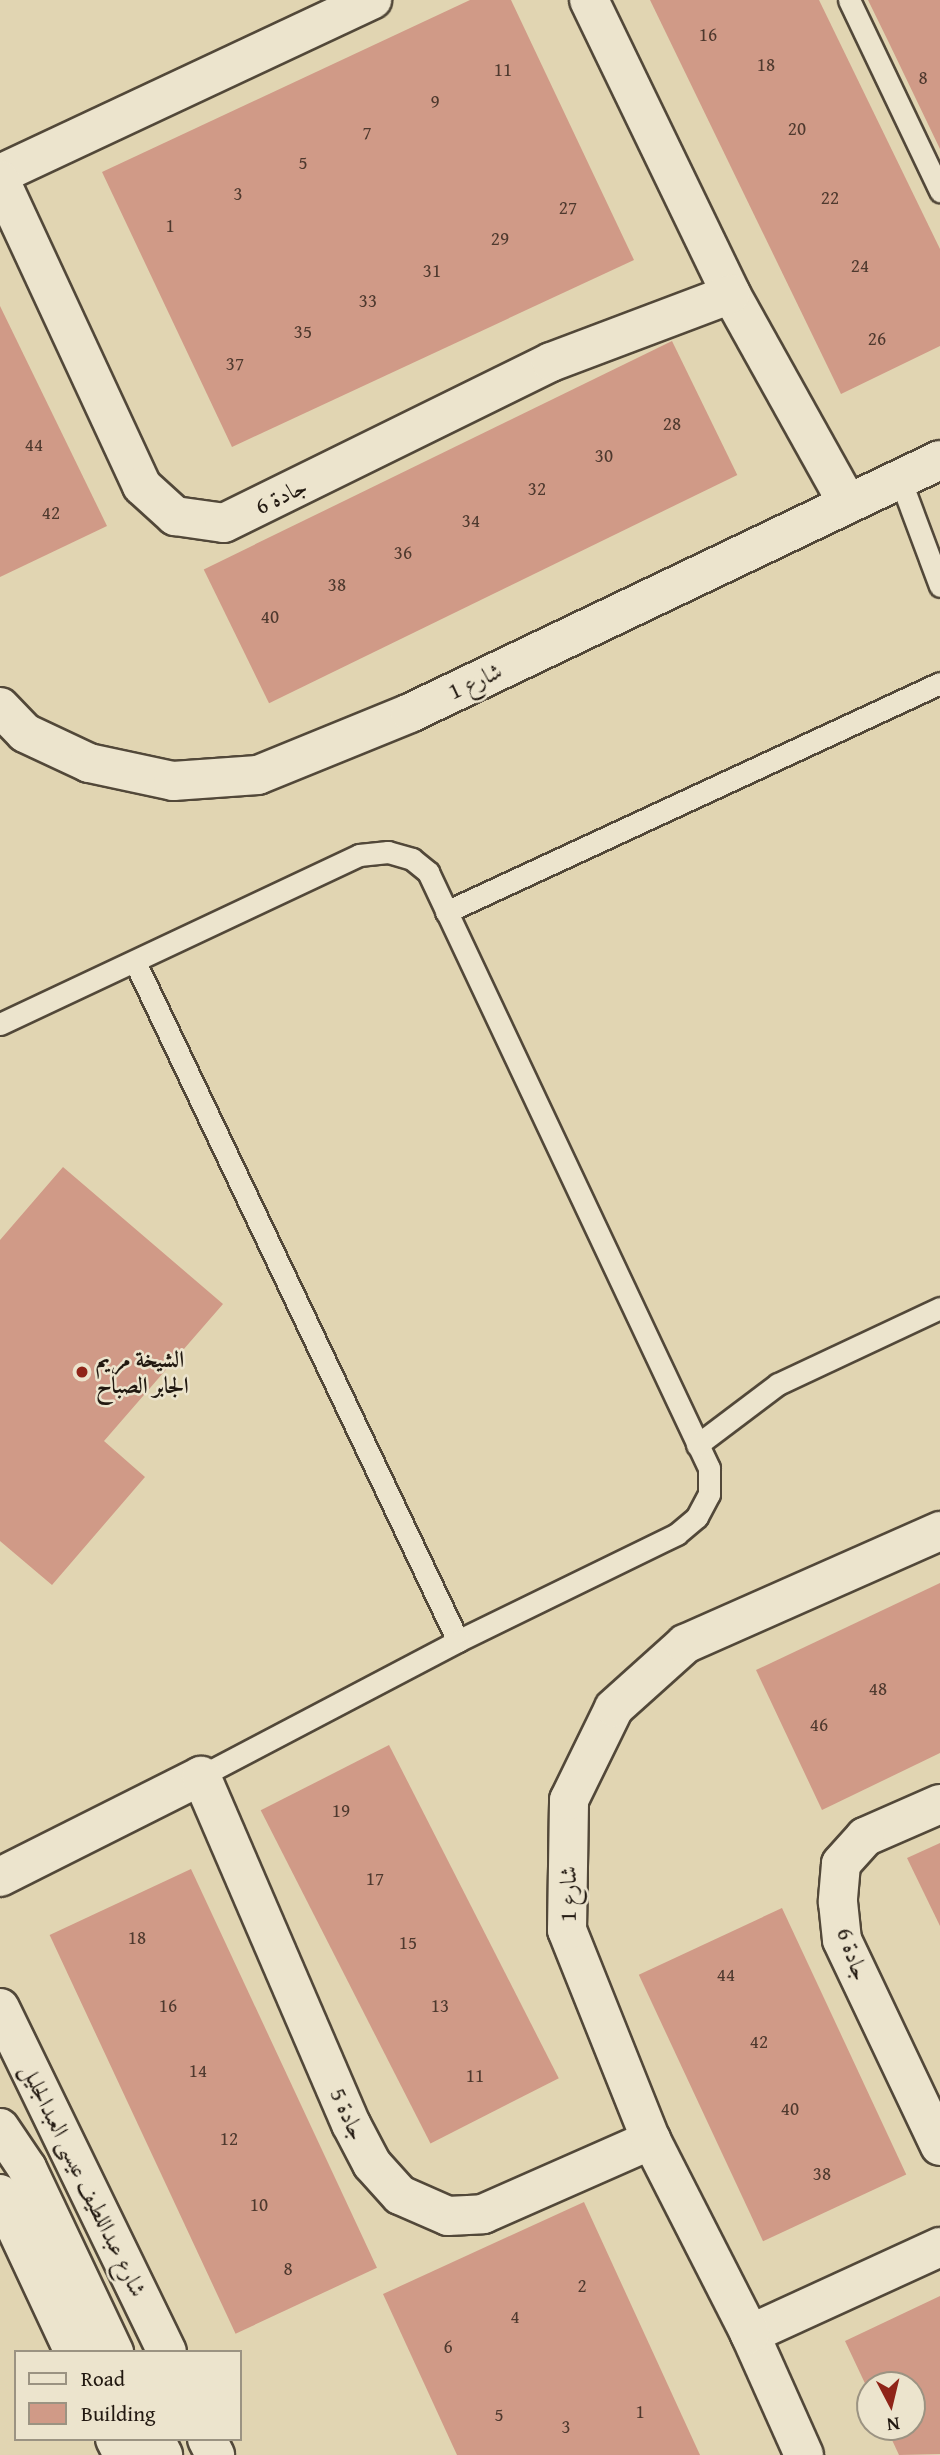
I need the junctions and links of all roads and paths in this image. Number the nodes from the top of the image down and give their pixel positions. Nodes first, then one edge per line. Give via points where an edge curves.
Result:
1 (372, 0) edge
2 (589, 0) edge
3 (849, 0) edge
4 (0, 174) edge
5 (0, 180) edge
6 (940, 191) edge
7 (731, 294) junction
8 (940, 460) edge
9 (900, 479) junction
10 (848, 504) junction
11 (940, 586) edge
12 (940, 683) edge
13 (0, 707) edge
14 (446, 912) junction
15 (135, 962) junction
16 (0, 1024) edge
17 (940, 1308) edge
18 (698, 1445) junction
19 (940, 1531) edge
20 (458, 1641) junction
21 (201, 1776) junction
22 (940, 1804) edge
23 (0, 1877) edge
24 (0, 2008) edge
25 (0, 2128) edge
26 (650, 2140) junction
27 (940, 2146) edge
28 (0, 2194) edge
29 (940, 2248) edge
30 (750, 2334) junction
31 (73, 2350) edge
32 (113, 2350) edge
33 (166, 2350) edge
34 (804, 2455) edge

1 - 4 street
2 - 7 street
3 - 6 lane
5 - 7 street, جادة 6 via 142,486 175,516 200,520 225,523 551,362
7 - 10 street
8 - 9 street, شارع 1
9 - 10 street, شارع 1
9 - 11 lane
10 - 13 street, شارع 1 via 410,713 258,775 173,781 89,763 25,733
12 - 14 lane
14 - 15 lane via 428,872 412,859 388,852 359,855
14 - 18 lane
15 - 16 lane
15 - 20 lane
17 - 18 lane via 778,1384
18 - 20 lane via 709,1468 709,1494 697,1517 677,1534
19 - 26 street, شارع 1 via 685,1644 614,1708 569,1800 567,1930
20 - 21 lane
21 - 23 street
21 - 26 street, جادة 5 via 351,2124 372,2164 400,2195 449,2216 483,2214
22 - 27 street, جادة 6 via 865,1837 841,1864 838,1902 842,1940
24 - 33 street, شارع عبداللطيف عيسى العبدالجليل
25 - 32 street via 27,2168
26 - 30 street, شارع 1
28 - 31 street
29 - 30 street
30 - 34 street, شارع 1

